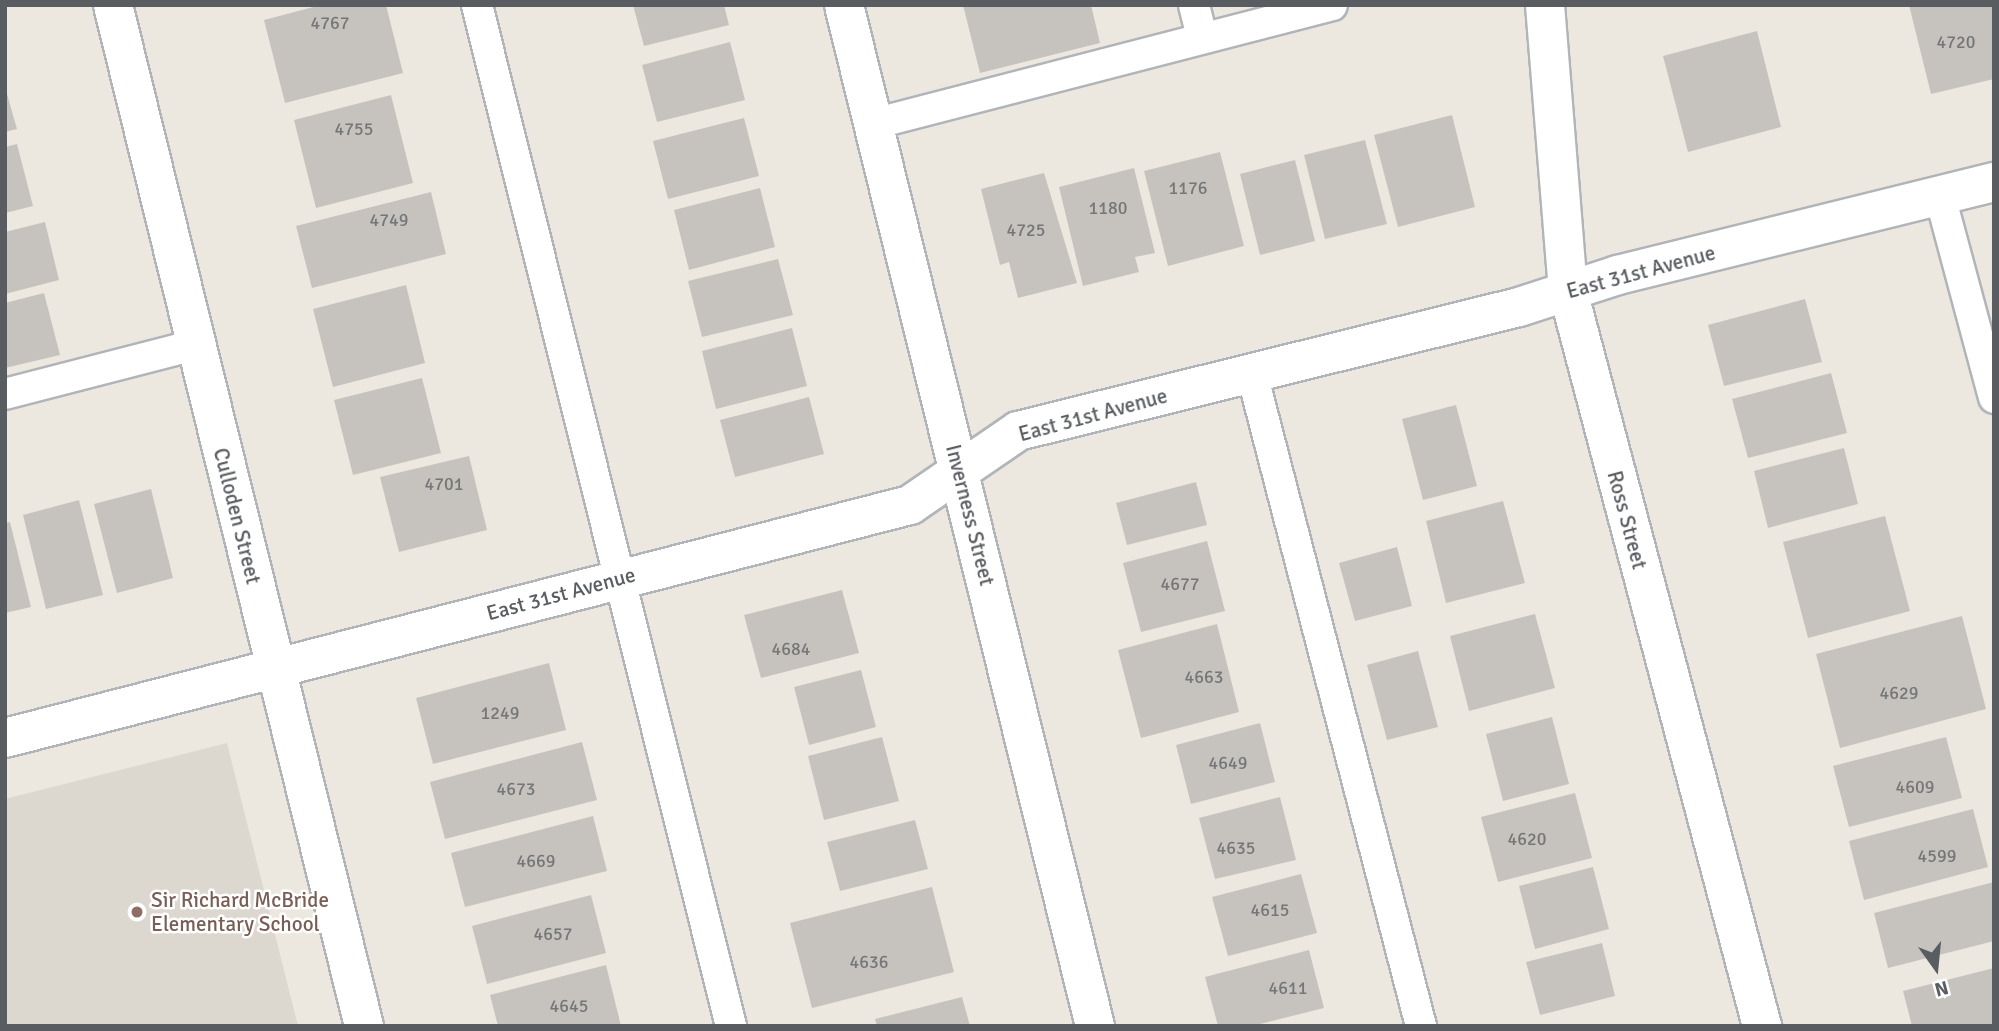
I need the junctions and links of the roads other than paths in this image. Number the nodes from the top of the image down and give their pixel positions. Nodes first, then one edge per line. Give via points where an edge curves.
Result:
1 (113, 5) edge
2 (477, 5) edge
3 (844, 5) edge
4 (1194, 5) edge
5 (1332, 5) edge
6 (1545, 5) edge
7 (1202, 38) junction
8 (873, 124) junction
9 (1994, 182) edge
10 (1940, 196) junction
11 (1569, 291) junction
12 (195, 345) junction
13 (1252, 374) junction
14 (5, 394) edge
15 (1994, 398) edge
16 (959, 471) junction
17 (618, 578) junction
18 (275, 668) junction
19 (5, 738) edge
20 (364, 1026) edge
21 (731, 1026) edge
22 (1096, 1026) edge
23 (1421, 1026) edge
24 (1762, 1026) edge

1 - 12 street, Culloden Street
2 - 17 lane
3 - 8 street, Inverness Street
4 - 7 lane
5 - 7 lane
6 - 11 street, Ross Street
7 - 8 lane
8 - 16 street, Inverness Street
9 - 10 street, East 31st Avenue
10 - 11 street, East 31st Avenue
10 - 15 lane
11 - 13 street, East 31st Avenue
11 - 24 street, Ross Street
12 - 14 lane
12 - 18 street, Culloden Street
13 - 16 street, East 31st Avenue via 1018,431
13 - 23 lane
16 - 17 street, East 31st Avenue via 910,505
16 - 22 street, Inverness Street
17 - 18 street, East 31st Avenue
17 - 21 lane
18 - 19 street, East 31st Avenue
18 - 20 street, Culloden Street

